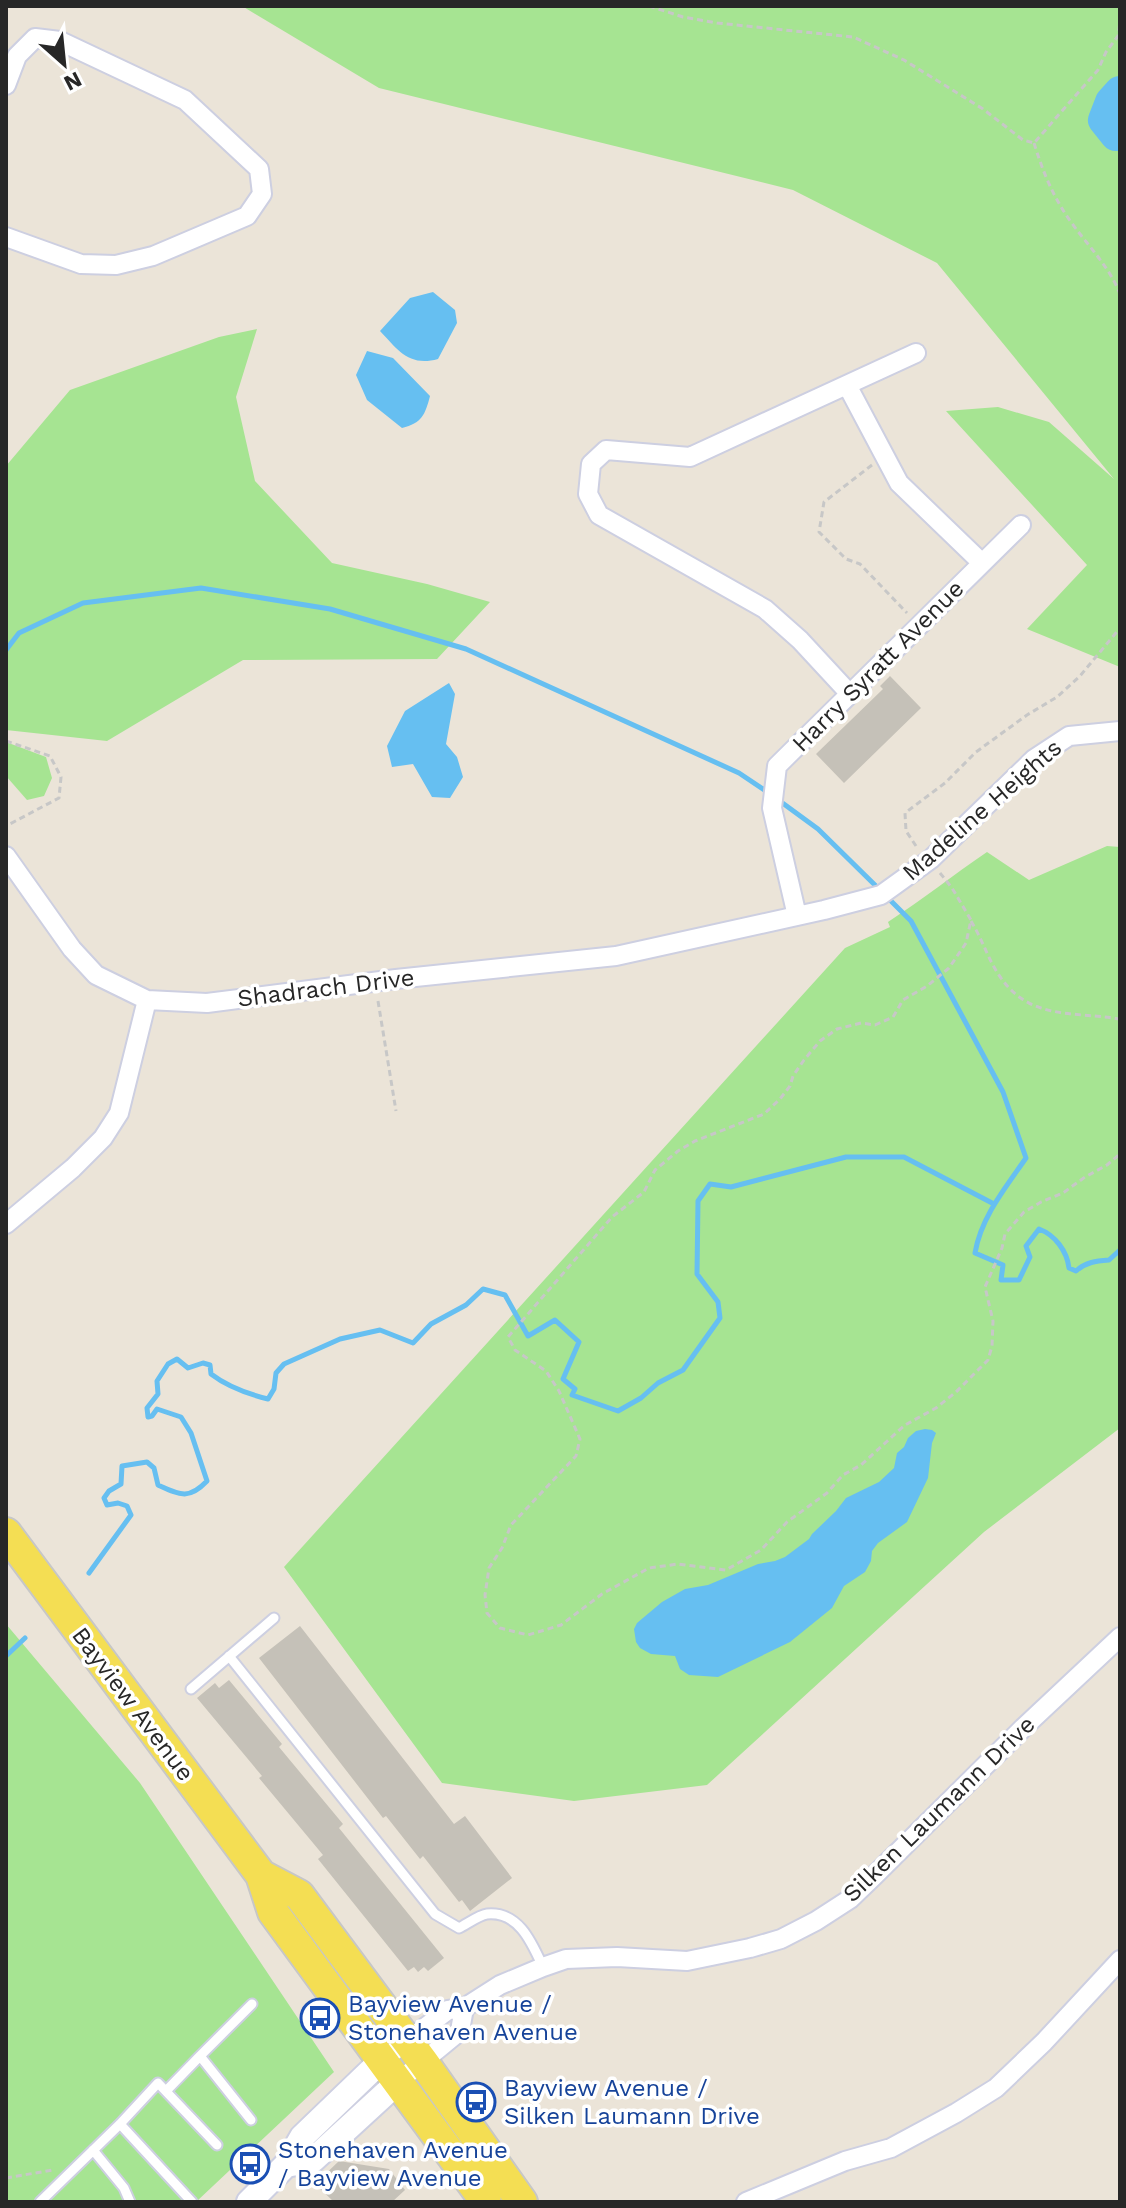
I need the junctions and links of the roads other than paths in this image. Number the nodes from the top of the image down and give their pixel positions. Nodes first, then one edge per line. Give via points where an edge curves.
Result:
1 (6, 85) edge
2 (6, 237) edge
3 (916, 353) dead end
4 (847, 385) junction
5 (1021, 525) dead end
6 (982, 563) junction
7 (850, 694) junction
8 (1120, 731) edge
9 (6, 856) edge
10 (797, 916) junction
11 (709, 936) joint
12 (147, 1000) junction
13 (6, 1224) edge
14 (6, 1533) edge
15 (274, 1618) dead end
16 (1120, 1637) edge
17 (229, 1656) junction
18 (191, 1689) dead end
19 (261, 1875) junction
20 (1120, 1960) edge
21 (543, 1967) junction
22 (252, 2004) dead end
23 (464, 2008) junction
24 (415, 2052) junction
25 (200, 2056) junction
26 (390, 2072) junction
27 (166, 2091) junction
28 (251, 2120) dead end
29 (120, 2124) junction
30 (217, 2145) dead end
31 (93, 2150) junction
32 (40, 2202) edge
33 (130, 2202) edge
34 (192, 2202) edge
35 (249, 2202) edge
36 (486, 2202) edge
37 (522, 2202) edge
38 (746, 2202) edge

1 - 2 street via 17,56 35,38 60,41 185,100 259,169 262,194 247,216 153,256 116,265 81,264
3 - 4 street
4 - 6 street via 899,483
4 - 7 street via 690,457 606,450 591,464 588,494 599,515 765,609
5 - 6 street, Harry Syratt Avenue
6 - 7 street, Harry Syratt Avenue
7 - 10 street, Harry Syratt Avenue via 777,766 772,808
8 - 10 street, Madeline Heights via 1069,736 1034,759 931,859 881,895
9 - 12 street, Shadrach Drive via 96,975
10 - 11 street, Madeline Heights
11 - 12 street, Shadrach Drive via 616,956 207,1003
12 - 13 street via 119,1113 73,1168
14 - 19 main road, Bayview Avenue
15 - 17 lane
16 - 21 street, Silken Laumann Drive via 850,1899 816,1921 781,1939 687,1961 566,1959
17 - 18 lane
17 - 21 lane via 435,1914 459,1928 486,1914 511,1918 530,1938
19 - 24 main road, Bayview Avenue via 299,1895
19 - 26 main road, Bayview Avenue via 273,1912
20 - 38 street via 996,2088 891,2148
21 - 23 street, Silken Laumann Drive
22 - 25 lane
23 - 24 street, Silken Laumann Drive via 448,2010
23 - 24 street, Silken Laumann Drive via 460,2031
24 - 26 street, Silken Laumann Drive
24 - 26 street, Silken Laumann Drive
24 - 37 main road, Bayview Avenue
25 - 27 lane
25 - 28 lane
26 - 35 street via 302,2137 286,2165
26 - 36 main road, Bayview Avenue
27 - 29 lane via 158,2083
27 - 30 lane
29 - 31 lane
29 - 34 lane
31 - 32 lane
31 - 33 lane

